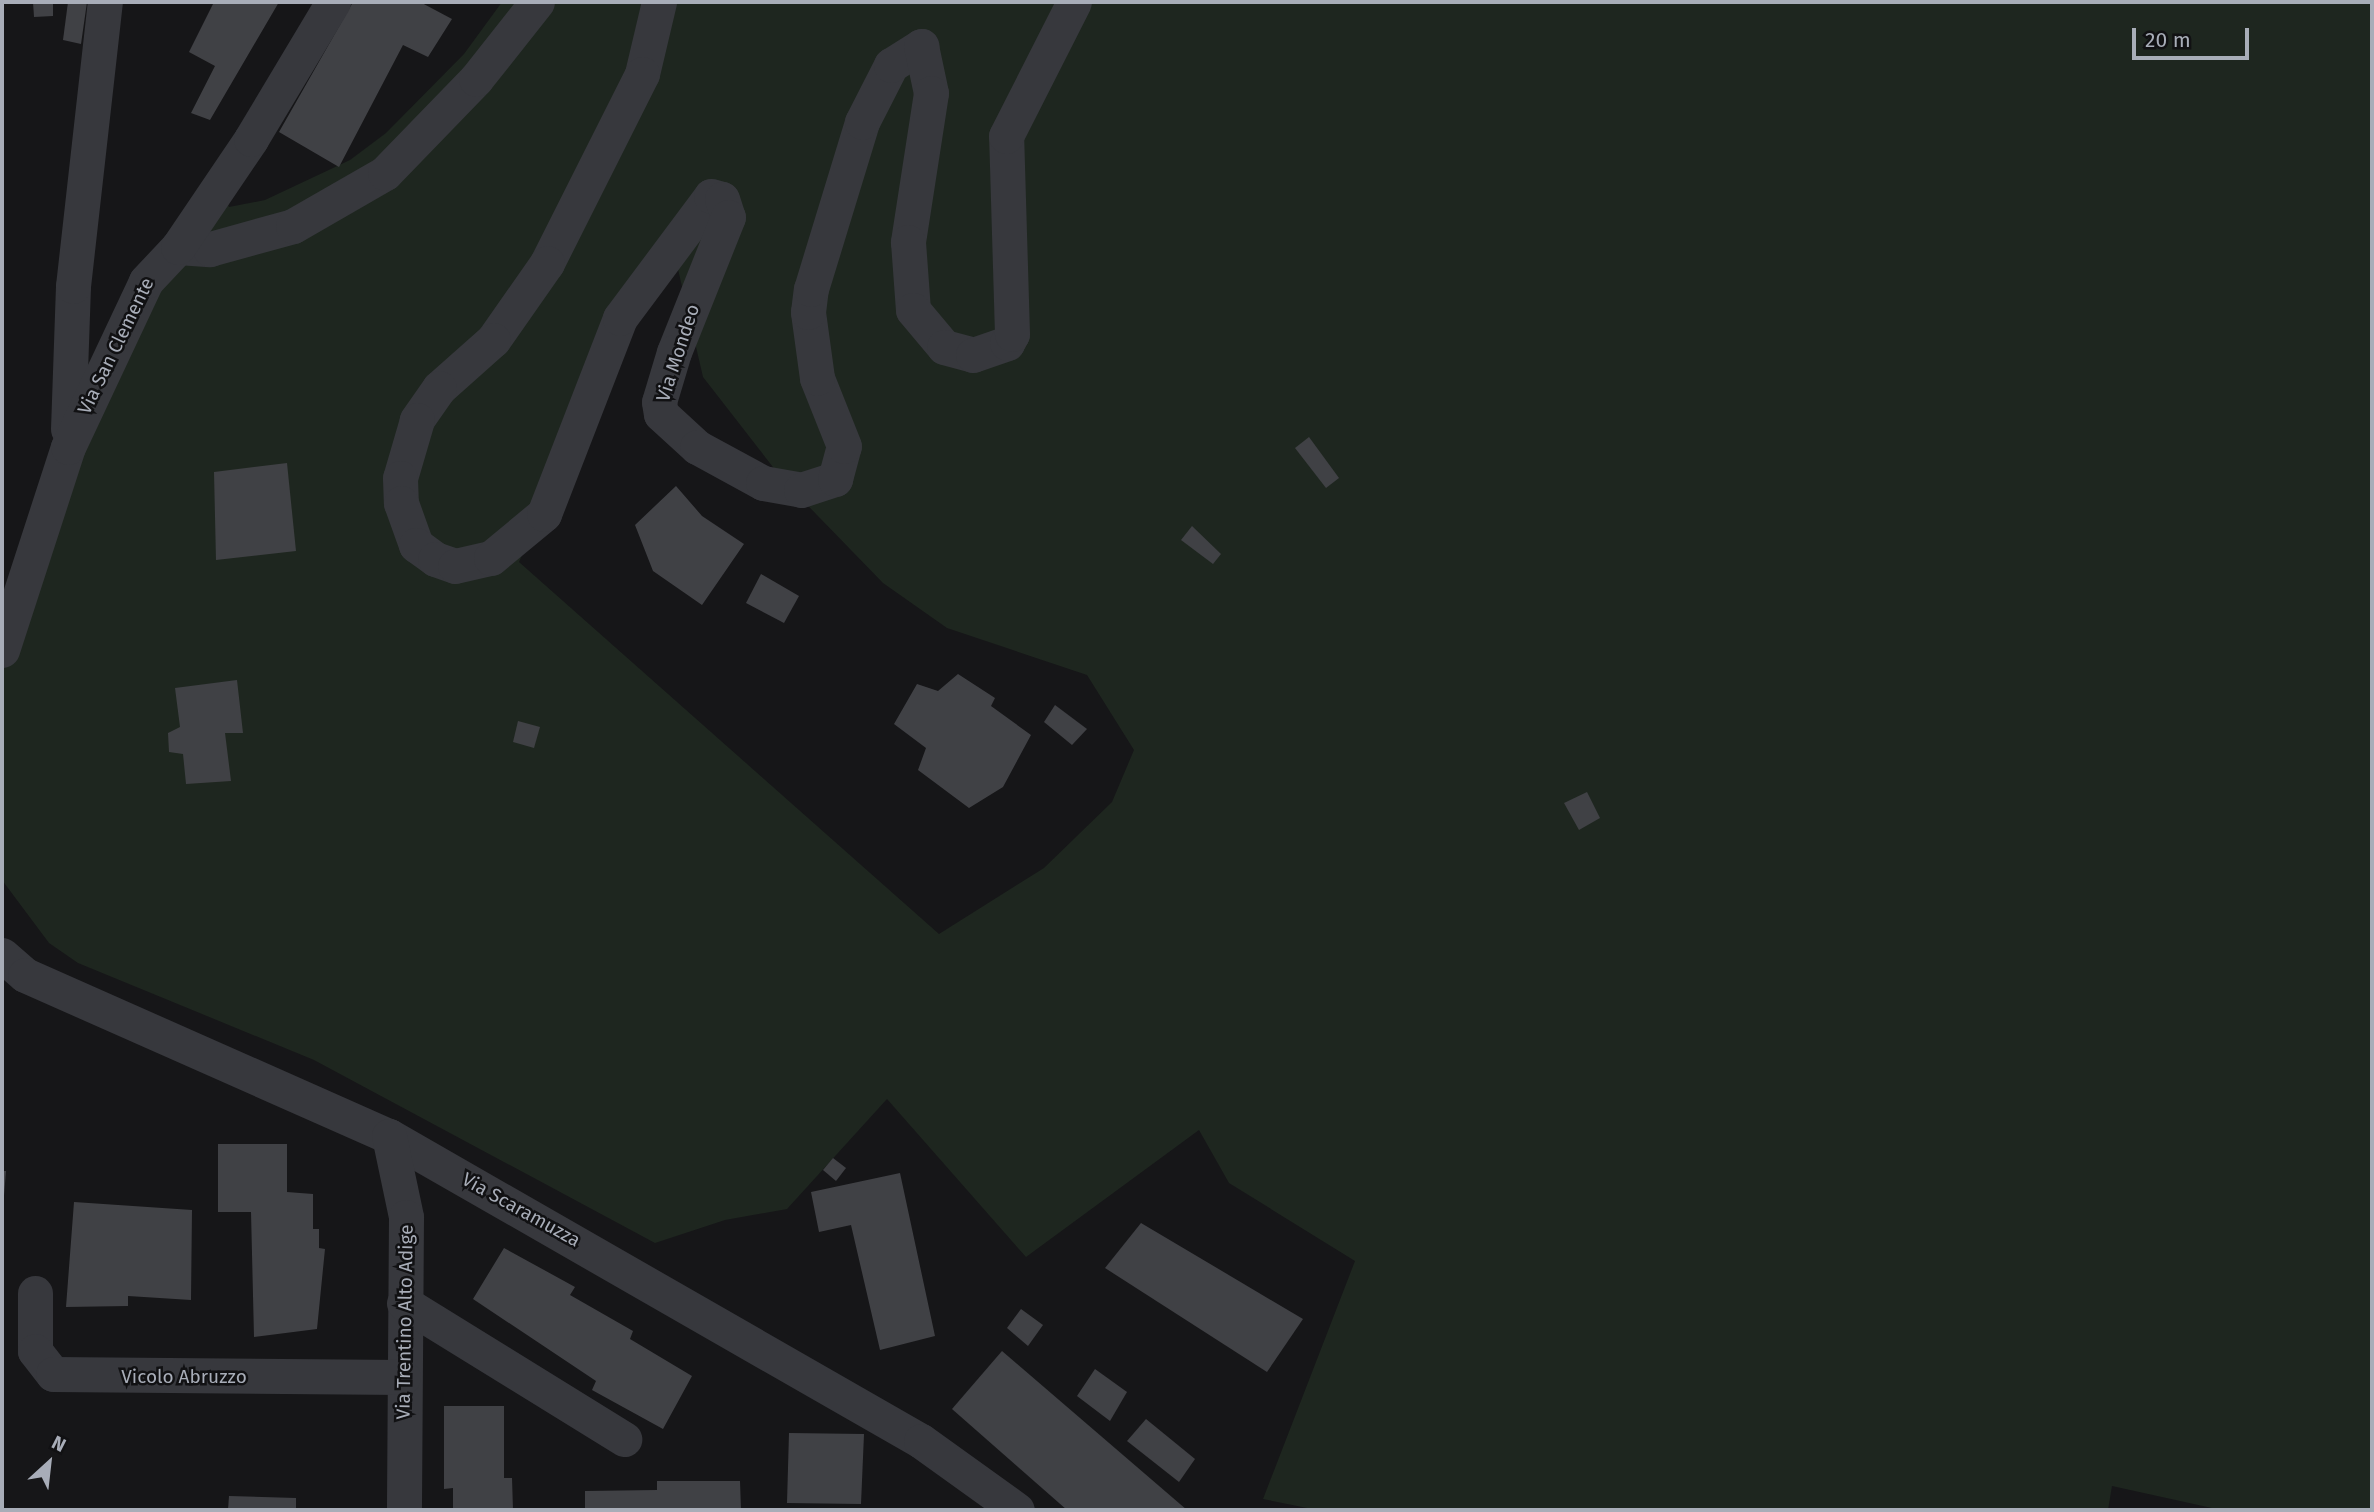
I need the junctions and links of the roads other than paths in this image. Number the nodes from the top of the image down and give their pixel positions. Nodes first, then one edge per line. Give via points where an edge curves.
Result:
1 (105, 2) edge
2 (333, 2) edge
3 (537, 2) edge
4 (659, 2) edge
5 (1073, 2) edge
6 (178, 247) junction
7 (68, 447) junction
8 (2, 650) edge
9 (2, 955) edge
10 (389, 1136) junction
11 (35, 1293) dead end
12 (404, 1303) junction
13 (403, 1377) junction
14 (624, 1439) dead end
15 (404, 1510) edge
16 (1017, 1510) edge

1 - 7 street via 73,286
2 - 6 street, Via San Clemente via 298,68
3 - 6 street via 476,79 385,173 293,226 210,249
4 - 5 street, Via Mondeo via 642,74 547,263 492,340 439,388 417,420 400,478 401,503 416,545 435,559 455,566 491,558 544,514 620,318 711,196 722,199 728,218 674,352 659,402 661,414 719,462 763,483 801,490 835,479 844,446 817,378 808,312 811,289 862,122 891,65 919,47 931,93 908,242 913,310 944,346 973,355 1007,343 1012,325 1006,136
6 - 7 street, Via San Clemente via 146,281
7 - 8 street, Via San Clemente
9 - 10 street, Via Scaramuzza via 25,975
10 - 12 street, Via Trentino Alto Adige via 406,1217
10 - 16 street, Via Scaramuzza via 921,1441
11 - 13 street, Vicolo Abruzzo via 35,1351 53,1374
12 - 13 street, Via Trentino Alto Adige
12 - 14 street
13 - 15 street, Via Trentino Alto Adige

